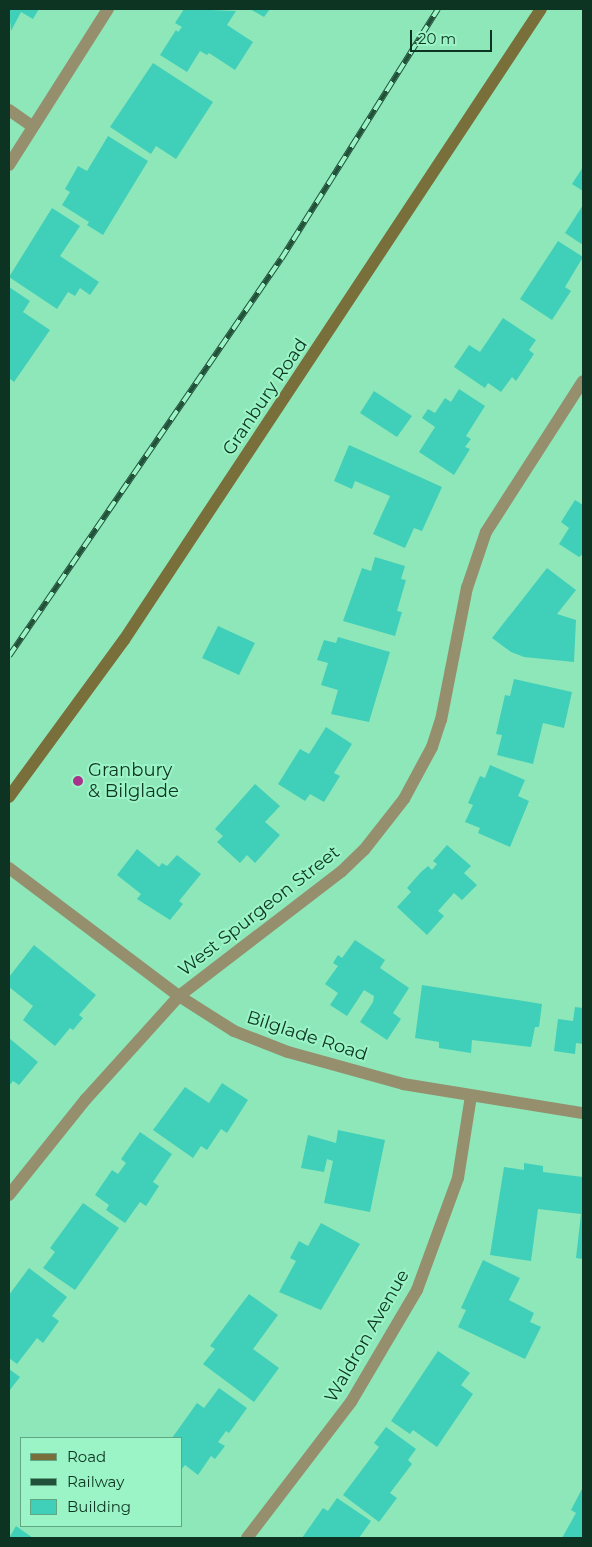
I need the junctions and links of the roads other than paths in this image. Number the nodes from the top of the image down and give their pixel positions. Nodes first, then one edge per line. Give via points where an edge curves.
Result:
1 (108, 9) edge
2 (541, 9) edge
3 (9, 110) edge
4 (33, 127) junction
5 (9, 165) edge
6 (583, 381) edge
7 (9, 798) edge
8 (9, 868) edge
9 (180, 996) junction
10 (471, 1096) junction
11 (583, 1113) edge
12 (9, 1195) edge
13 (247, 1538) edge

1 - 4 street
2 - 7 main road, Granbury Road via 124,640
3 - 4 street
4 - 5 street
6 - 9 street, West Spurgeon Street via 486,532 466,588 441,720 432,747 404,799 364,850 342,871
8 - 9 street, Bilglade Road
9 - 10 street, Bilglade Road via 234,1031 288,1052 403,1084
9 - 12 street, West Spurgeon Street via 86,1099
10 - 11 street, Bilglade Road
10 - 13 street, Waldron Avenue via 458,1178 417,1290 351,1402

